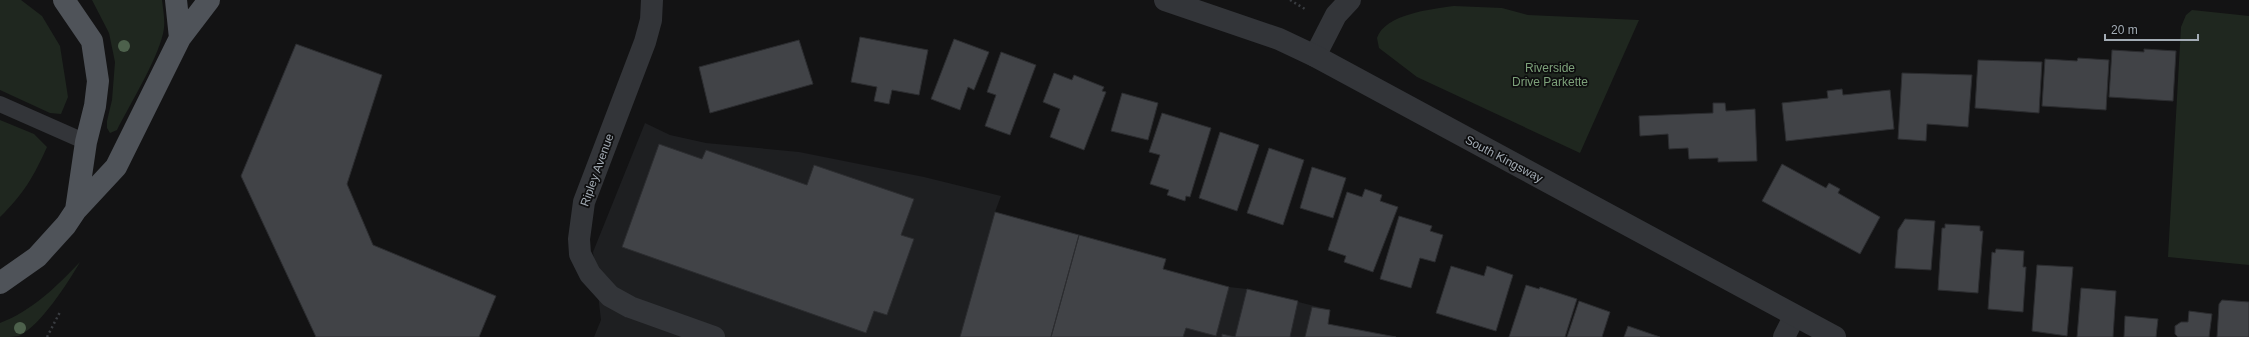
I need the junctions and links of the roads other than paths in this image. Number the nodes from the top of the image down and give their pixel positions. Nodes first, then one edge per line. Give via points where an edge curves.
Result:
1 (64, 0) edge
2 (176, 0) edge
3 (209, 0) edge
4 (652, 0) edge
5 (1165, 0) edge
6 (1350, 0) edge
7 (180, 38) junction
8 (1315, 56) junction
9 (0, 104) edge
10 (86, 142) junction
11 (76, 210) junction
12 (0, 283) edge
13 (1794, 317) junction
14 (714, 337) edge
15 (1784, 337) edge
16 (1835, 337) edge

1 - 10 main road via 92,42 96,59 98,80 95,106
2 - 7 main road
3 - 7 main road
4 - 14 street, Ripley Avenue via 651,20 645,42 584,202 579,239 580,254 590,274 610,296
5 - 8 street, South Kingsway via 1279,40
6 - 8 street via 1336,15
7 - 11 main road via 116,167
8 - 13 street, South Kingsway
9 - 10 lane
10 - 11 main road
11 - 12 main road via 38,257
13 - 15 street
13 - 16 street, South Kingsway

